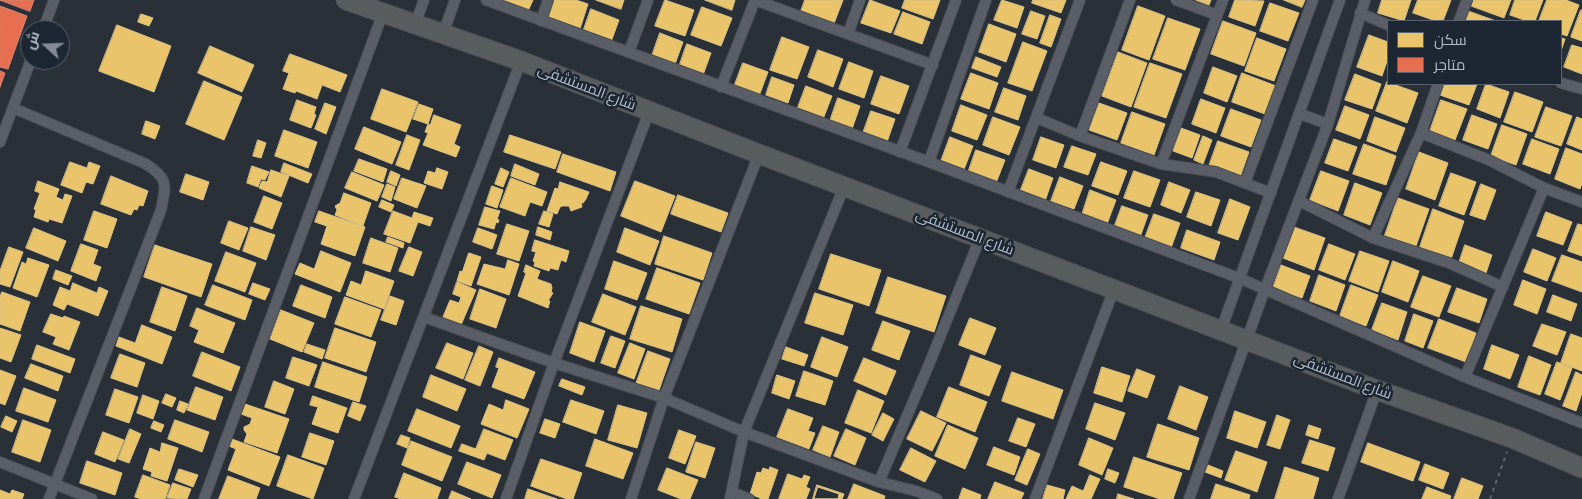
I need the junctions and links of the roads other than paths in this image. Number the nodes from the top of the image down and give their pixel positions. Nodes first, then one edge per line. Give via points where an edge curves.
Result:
1 (54, 0) edge
2 (346, 0) edge
3 (424, 0) edge
4 (456, 0) edge
5 (486, 0) edge
6 (548, 0) edge
7 (648, 0) edge
8 (755, 0) edge
9 (860, 0) edge
10 (956, 0) edge
11 (986, 0) edge
12 (1080, 0) edge
13 (1130, 0) edge
14 (1176, 0) edge
15 (1223, 0) edge
16 (1313, 0) edge
17 (1340, 0) edge
18 (1365, 0) edge
19 (1467, 0) edge
20 (383, 13) junction
21 (1360, 13) junction
22 (1218, 15) junction
23 (47, 20) edge
24 (1459, 20) edge
25 (541, 21) junction
26 (415, 24) junction
27 (1387, 24) edge
28 (443, 34) junction
29 (848, 34) junction
30 (629, 52) junction
31 (521, 61) junction
32 (932, 65) junction
33 (27, 70) edge
34 (1562, 82) edge
35 (1438, 85) edge
36 (721, 87) junction
37 (1582, 89) edge
38 (13, 108) junction
39 (649, 112) junction
40 (1300, 114) junction
41 (1037, 118) junction
42 (1328, 124) junction
43 (1421, 133) junction
44 (1080, 136) junction
45 (0, 142) edge
46 (900, 152) junction
47 (759, 154) junction
48 (929, 162) junction
49 (1161, 164) junction
50 (1245, 183) junction
51 (844, 187) junction
52 (1544, 188) junction
53 (1008, 192) junction
54 (1270, 193) junction
55 (1299, 202) junction
56 (1582, 202) edge
57 (980, 238) junction
58 (1373, 238) junction
59 (1239, 278) junction
60 (1504, 287) junction
61 (1114, 289) junction
62 (1265, 289) junction
63 (424, 317) junction
64 (1221, 330) junction
65 (1247, 340) junction
66 (554, 364) junction
67 (1466, 377) junction
68 (1376, 390) junction
69 (664, 398) junction
70 (1582, 423) edge
71 (744, 432) junction
72 (0, 462) edge
73 (1582, 468) edge
74 (879, 482) junction
75 (55, 484) junction
76 (731, 496) edge
77 (50, 499) edge
78 (92, 499) edge
79 (204, 499) edge
80 (354, 499) edge
81 (506, 499) edge
82 (631, 499) edge
83 (749, 499) edge
84 (937, 499) edge
85 (1035, 499) edge
86 (1188, 499) edge
87 (1338, 499) edge

1 - 23 street
2 - 20 highway, شارع المستشفى
3 - 26 street
4 - 28 street
5 - 25 street
6 - 25 street
7 - 30 street
8 - 29 street
8 - 36 street
9 - 29 street
10 - 32 street
11 - 48 street
12 - 41 street
13 - 44 street
14 - 22 street
15 - 22 street
16 - 50 street
17 - 40 street
18 - 21 street
19 - 24 street
20 - 26 highway, شارع المستشفى
20 - 79 street
21 - 27 street
21 - 42 street
22 - 49 street
25 - 30 street
26 - 28 highway, شارع المستشفى
28 - 31 highway, شارع المستشفى
29 - 32 street
30 - 36 street
31 - 39 highway, شارع المستشفى
31 - 63 street
32 - 46 street
33 - 38 street
34 - 37 street
35 - 43 street
36 - 46 street
38 - 45 street
38 - 75 street via 146,164 164,179 165,184 161,210
39 - 47 highway, شارع المستشفى
39 - 66 street
40 - 42 street
40 - 54 street
41 - 44 street
41 - 53 street
42 - 55 street
43 - 52 street via 1489,160
43 - 58 street
44 - 49 street
46 - 48 street
47 - 51 highway, شارع المستشفى
47 - 69 street
48 - 53 street
49 - 50 street via 1216,172
50 - 54 street
51 - 57 highway, شارع المستشفى
51 - 71 street
52 - 56 street
52 - 60 street
53 - 59 street
54 - 59 street
55 - 58 street
55 - 62 street
57 - 61 highway, شارع المستشفى
57 - 74 street
58 - 60 street via 1449,263
59 - 62 street
59 - 64 street
60 - 67 street
61 - 64 highway, شارع المستشفى
61 - 85 street
62 - 65 street
62 - 67 street
63 - 66 street
63 - 80 street
64 - 65 highway, شارع المستشفى
65 - 68 highway, شارع المستشفى
65 - 86 street
66 - 69 street
66 - 81 street
67 - 70 street
68 - 73 highway, شارع المستشفى via 1512,438
68 - 87 street
69 - 71 street
69 - 82 street
71 - 74 street
71 - 76 street
72 - 75 street
74 - 84 street
75 - 77 street
75 - 78 street
76 - 83 street

